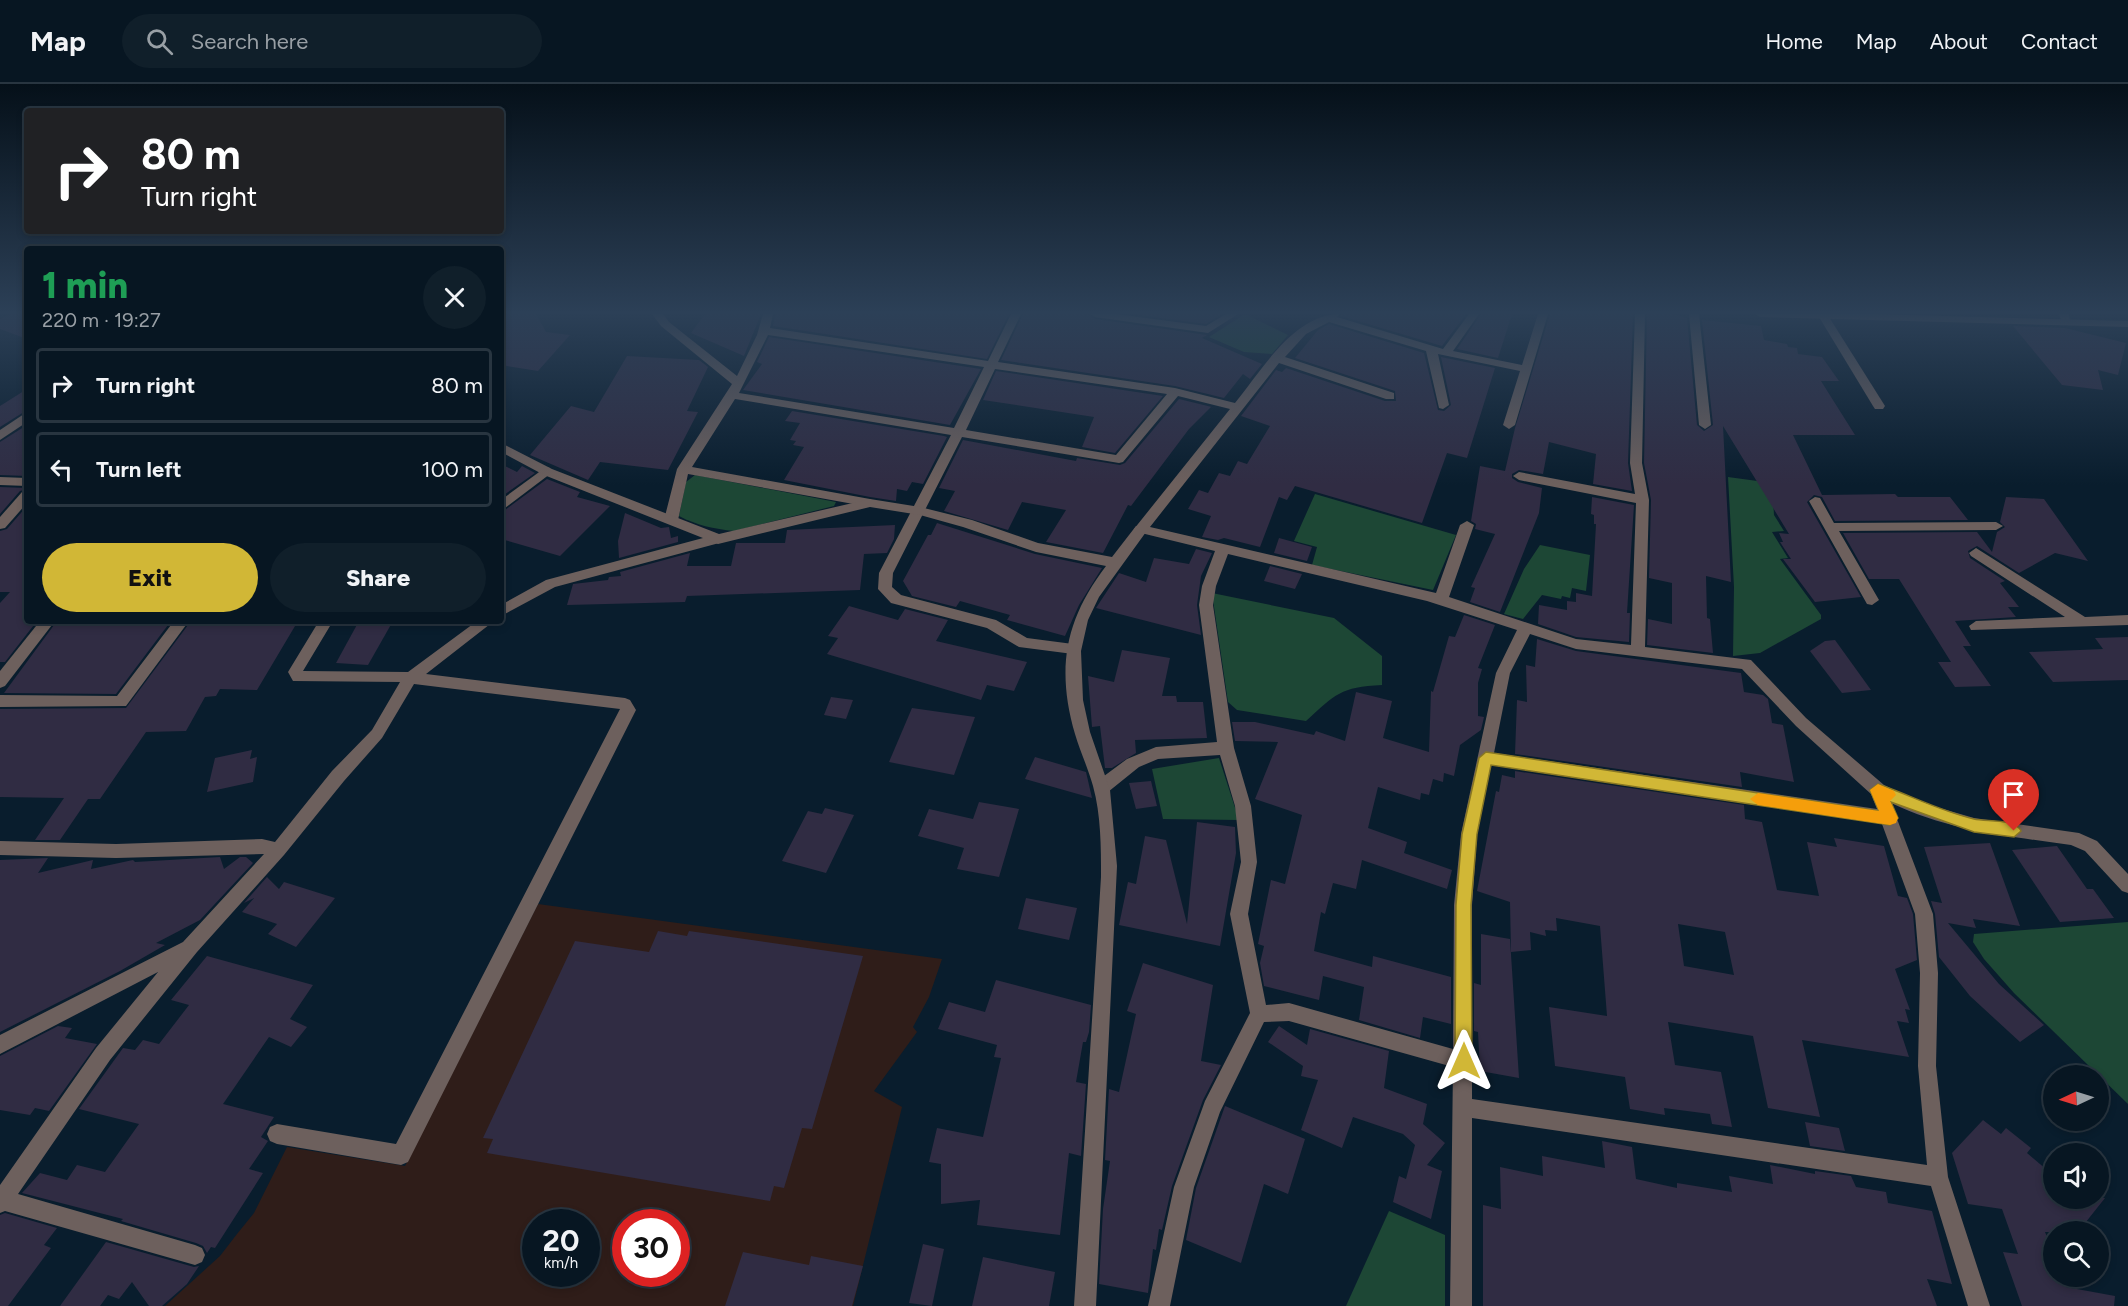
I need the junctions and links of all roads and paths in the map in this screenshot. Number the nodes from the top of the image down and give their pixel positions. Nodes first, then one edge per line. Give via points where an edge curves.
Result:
1 (723, 371) edge
2 (743, 371) edge
3 (986, 371) edge
4 (1031, 371) edge
5 (1266, 371) edge
6 (1316, 371) edge
7 (1436, 371) edge
8 (1525, 371) edge
9 (1638, 371) edge
10 (1700, 371) edge
11 (1857, 371) edge
12 (737, 382) junction
13 (1175, 392) junction
14 (731, 395) junction
15 (1390, 396) dead end
16 (1443, 405) dead end
17 (1879, 406) dead end
18 (1236, 407) junction
19 (24, 418) edge
20 (1509, 425) dead end
21 (1705, 425) dead end
22 (957, 433) junction
23 (0, 436) edge
24 (504, 449) edge
25 (684, 469) junction
26 (546, 471) junction
27 (1519, 476) dead end
28 (0, 481) edge
29 (24, 482) edge
30 (24, 498) edge
31 (1643, 500) junction
32 (1815, 501) dead end
33 (870, 503) junction
34 (504, 505) edge
35 (920, 511) junction
36 (671, 520) junction
37 (0, 525) edge
38 (1467, 525) dead end
39 (1996, 526) dead end
40 (1830, 527) junction
41 (1141, 528) junction
42 (718, 540) junction
43 (1223, 548) junction
44 (1976, 553) dead end
45 (1116, 563) junction
46 (1441, 600) junction
47 (1872, 600) dead end
48 (504, 609) edge
49 (2128, 620) edge
50 (2081, 621) junction
51 (46, 624) edge
52 (180, 624) edge
53 (324, 624) edge
54 (483, 624) edge
55 (1976, 626) dead end
56 (1525, 629) junction
57 (1073, 649) junction
58 (1638, 652) junction
59 (410, 678) junction
60 (0, 682) edge
61 (0, 701) edge
62 (1226, 748) junction
63 (1486, 758) junction
64 (1102, 787) junction
65 (1878, 790) junction
66 (1890, 818) junction
67 (0, 848) edge
68 (278, 850) junction
69 (2128, 886) edge
70 (191, 946) junction
71 (1259, 1014) junction
72 (0, 1045) edge
73 (1464, 1061) junction
74 (1464, 1107) junction
75 (277, 1134) dead end
76 (1938, 1177) junction
77 (1, 1201) edge
78 (195, 1255) dead end
79 (1085, 1306) edge
80 (1159, 1306) edge
81 (1461, 1306) edge
82 (1979, 1306) edge

1 - 12 street
2 - 12 street
3 - 22 street
4 - 13 street
5 - 18 street
6 - 15 street
7 - 16 street
8 - 20 street
9 - 31 street via 1636,463
10 - 21 street
11 - 17 street
12 - 14 street
13 - 18 street
13 - 22 street via 1119,459
14 - 22 street
14 - 25 street
18 - 41 street
19 - 23 street
22 - 35 street
24 - 26 street
25 - 33 street
25 - 36 street
26 - 34 street
26 - 36 street
27 - 31 street
28 - 29 street
30 - 37 street
31 - 58 street
32 - 40 street
33 - 35 street
33 - 42 street
35 - 45 street via 1036,547
35 - 57 street via 886,573 885,589 896,599 991,624 1024,643
36 - 42 street
38 - 46 street
39 - 40 street
40 - 47 street
41 - 43 street
41 - 45 street
42 - 48 street via 551,583
43 - 46 street
43 - 62 street via 1206,605
44 - 50 street
45 - 57 street via 1080,622
46 - 56 street
49 - 50 street
50 - 55 street
51 - 60 street
52 - 61 street via 121,702
53 - 59 street via 295,672 298,677
54 - 59 street
56 - 58 street via 1576,644
56 - 63 street via 1503,673
57 - 64 street via 1072,682 1086,745
58 - 65 street via 1746,664 1801,722
59 - 68 street via 376,734
59 - 75 street via 625,704 628,711 401,1155
62 - 64 street via 1156,753 1133,763
62 - 71 street via 1243,806 1249,862 1239,915
63 - 66 street
63 - 73 street via 1469,834 1463,905
64 - 79 street via 1108,820 1109,877
65 - 66 street
65 - 69 street via 1915,807 1974,825 2073,838 2091,846
66 - 76 street via 1924,914 1929,973 1927,1066
67 - 68 street via 116,851 262,846
68 - 70 street
70 - 72 street
70 - 77 street via 103,1054
71 - 73 street via 1288,1012
71 - 80 street via 1212,1108 1184,1187
73 - 74 street
74 - 76 street
74 - 81 street
76 - 82 street
77 - 78 street

